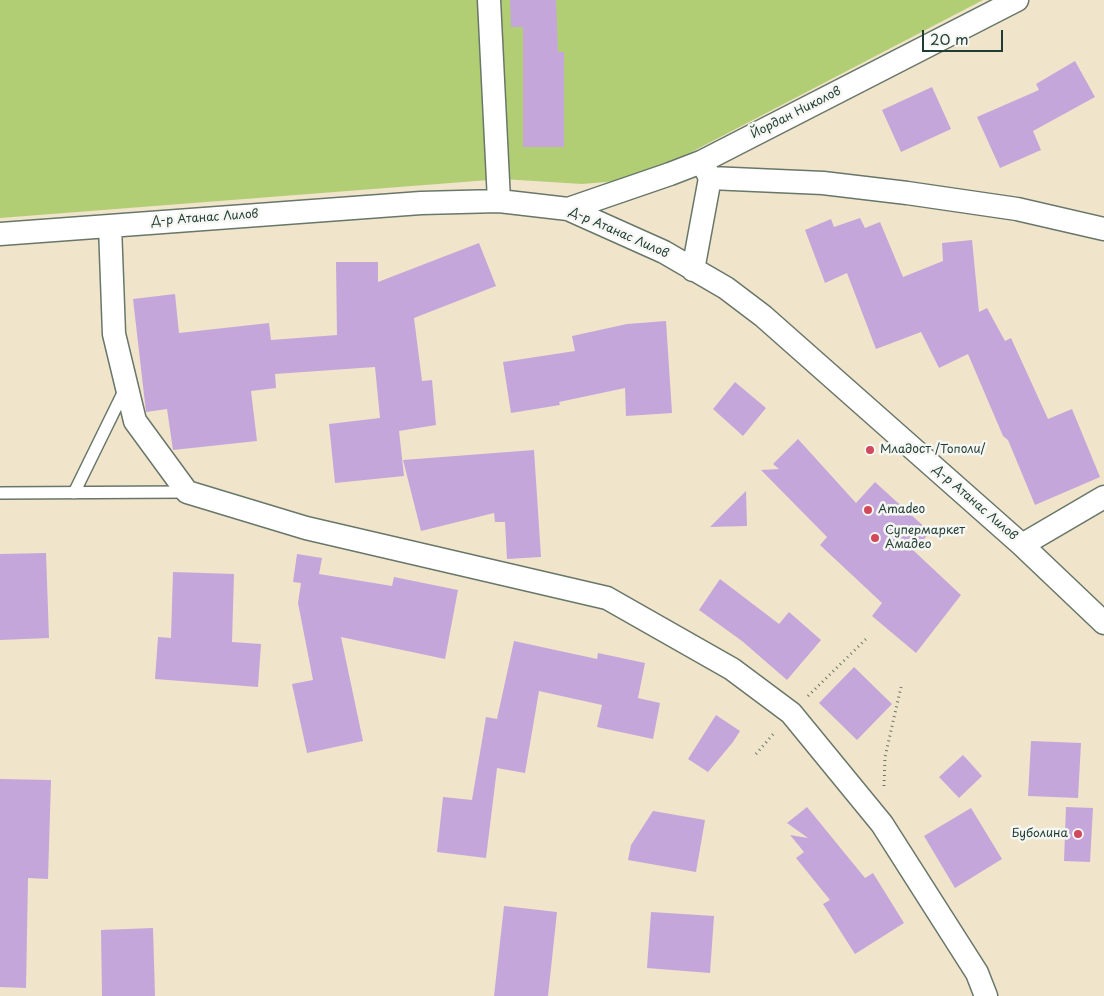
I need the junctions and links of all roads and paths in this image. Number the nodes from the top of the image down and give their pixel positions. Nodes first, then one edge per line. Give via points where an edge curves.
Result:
1 (489, 0) edge
2 (1017, 0) edge
3 (706, 170) junction
4 (499, 201) junction
5 (568, 209) junction
6 (110, 226) junction
7 (1104, 229) edge
8 (0, 234) edge
9 (694, 270) junction
10 (126, 385) junction
11 (187, 492) junction
12 (0, 493) edge
13 (74, 493) junction
14 (1104, 497) edge
15 (1022, 545) junction
16 (1104, 623) edge
17 (901, 687) dead end
18 (882, 824) junction
19 (986, 996) edge

1 - 4 street
2 - 3 street, Йордан Николов
3 - 5 street, Йордан Николов
3 - 7 street via 1017,209
3 - 9 street
4 - 5 street, Д-р Атанас Лилов
4 - 6 street, Д-р Атанас Лилов via 421,203
5 - 9 street, Д-р Атанас Лилов via 664,252
6 - 8 street, Д-р Атанас Лилов
6 - 10 street via 114,334
9 - 15 street, Д-р Атанас Лилов via 726,288 763,316
10 - 11 street via 135,421
10 - 13 lane
11 - 13 lane
11 - 18 street via 306,528 607,598 732,670 791,713
12 - 13 lane
14 - 15 street
15 - 16 street, Д-р Атанас Лилов
17 - 18 path via 885,757
18 - 19 street via 977,972

